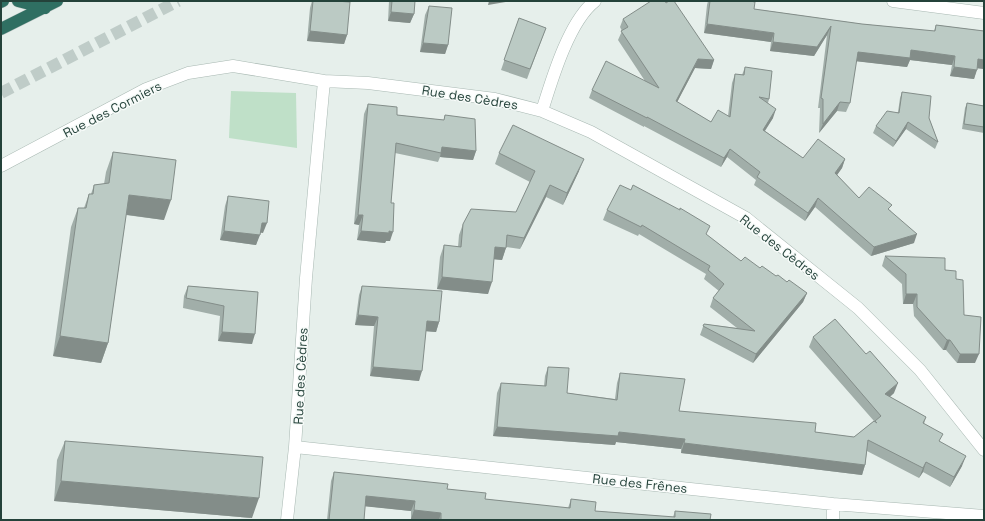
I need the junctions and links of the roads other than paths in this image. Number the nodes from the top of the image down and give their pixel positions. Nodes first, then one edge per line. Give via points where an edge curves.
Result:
1 (18, 1) edge
2 (57, 1) edge
3 (595, 1) edge
4 (893, 1) edge
5 (44, 8) junction
6 (984, 13) edge
7 (1, 29) edge
8 (324, 81) junction
9 (542, 111) junction
10 (1, 166) edge
11 (295, 447) junction
12 (984, 450) edge
13 (833, 504) junction
14 (984, 516) edge
15 (287, 520) edge
16 (833, 520) edge

1 - 5 highway
2 - 5 highway
3 - 9 street via 579,18 557,65
4 - 6 street
5 - 7 highway
8 - 9 street, Rue des Cèdres via 460,93
8 - 10 street, Rue des Cormiers via 233,66 188,73 146,89
8 - 11 street, Rue des Cèdres via 306,278
9 - 12 street, Rue des Cèdres via 591,132 746,218 858,308 920,370
11 - 13 street, Rue des Frênes
11 - 15 street, Rue des Cèdres
13 - 14 street, Rue des Frênes
13 - 16 street

